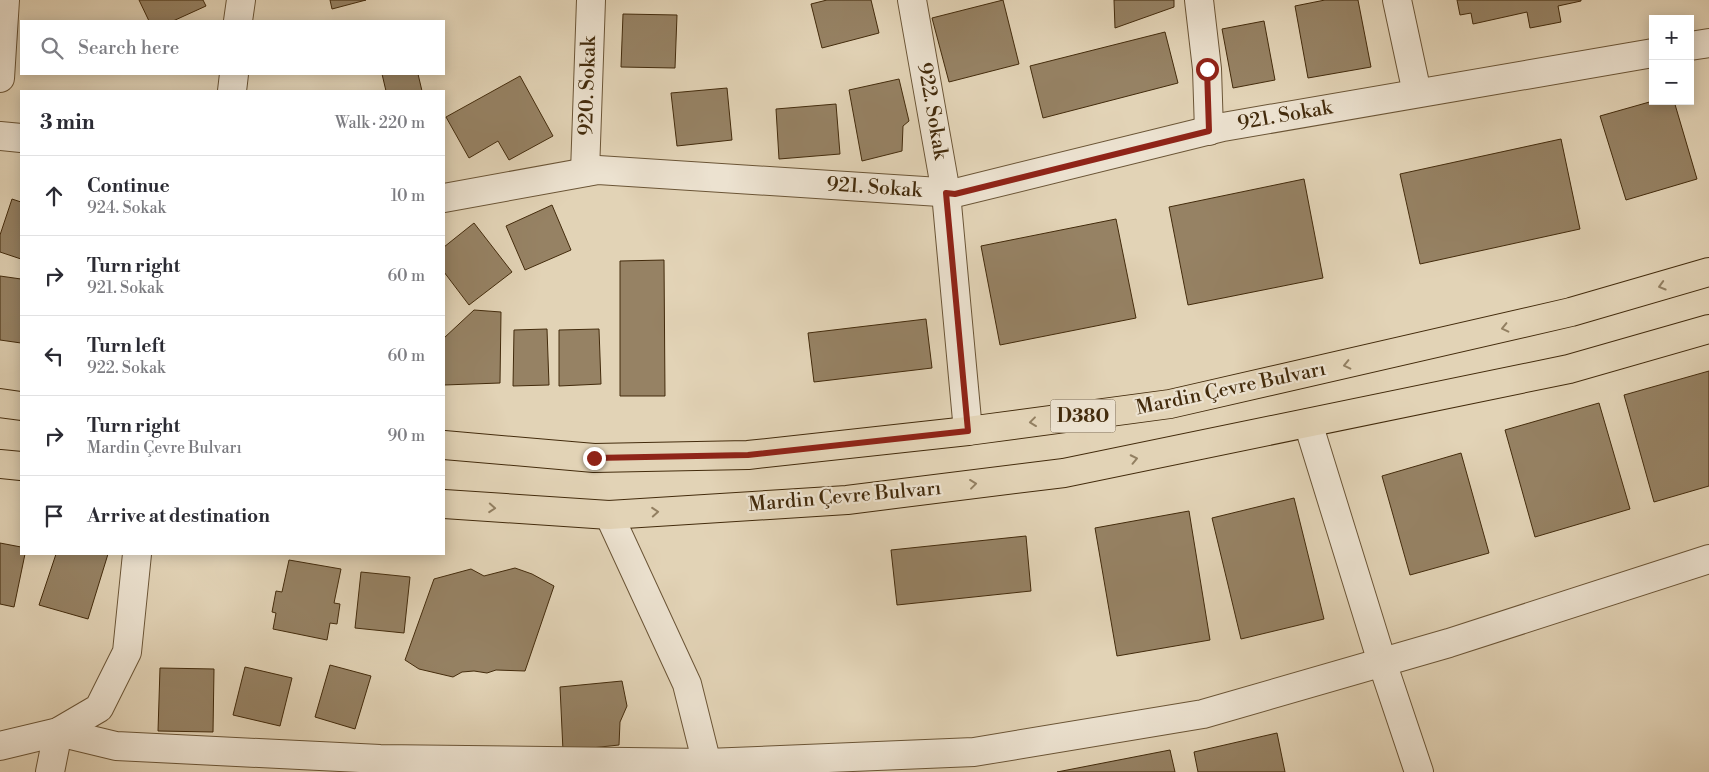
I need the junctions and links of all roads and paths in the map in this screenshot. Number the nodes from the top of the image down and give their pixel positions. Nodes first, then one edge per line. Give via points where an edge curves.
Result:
1 (5, 0) edge
2 (240, 0) edge
3 (591, 0) edge
4 (912, 0) edge
5 (1199, 0) edge
6 (1397, 0) edge
7 (238, 20) edge
8 (1709, 43) edge
9 (1694, 45) edge
10 (1649, 54) edge
11 (234, 75) edge
12 (0, 78) edge
13 (232, 90) edge
14 (1417, 93) junction
15 (1209, 131) junction
16 (0, 136) edge
17 (20, 138) edge
18 (585, 172) junction
19 (946, 193) junction
20 (445, 198) edge
21 (1709, 272) edge
22 (1709, 328) edge
23 (0, 403) edge
24 (20, 406) edge
25 (1308, 423) junction
26 (968, 431) junction
27 (445, 446) edge
28 (0, 464) edge
29 (20, 466) edge
30 (445, 504) edge
31 (609, 515) junction
32 (138, 555) edge
33 (1709, 559) edge
34 (1382, 662) junction
35 (58, 732) junction
36 (0, 746) edge
37 (708, 768) edge
38 (50, 772) edge
39 (1419, 772) edge

1 - 12 street
2 - 7 street
3 - 18 street, 920. Sokak
4 - 19 street, 922. Sokak
5 - 15 street via 1207,69
6 - 14 street
8 - 9 street
10 - 14 street, 921. Sokak
11 - 13 street
14 - 15 street, 921. Sokak
15 - 19 street, 921. Sokak via 955,194
16 - 17 street
18 - 19 street, 921. Sokak via 598,170
18 - 20 street, 921. Sokak
19 - 26 street, 922. Sokak
21 -> 26 main road, Mardin Çevre Bulvarı / D380 via 1571,312 1170,404
22 - 25 main road, Mardin Çevre Bulvarı / D380 via 1569,369
23 - 24 main road
31 -> 25 main road, Mardin Çevre Bulvarı / D380 via 847,500 1064,473
25 - 34 street
26 - 27 main road, Mardin Çevre Bulvarı / D380 via 748,455 594,458
28 - 29 main road
30 -> 31 main road, Mardin Çevre Bulvarı / D380
31 - 37 street via 687,684
32 - 35 street via 127,652 99,708
33 - 34 street
34 - 37 street via 1203,714 974,752
34 - 39 street
35 - 36 street
35 - 37 street via 116,746 380,759
35 - 38 street

